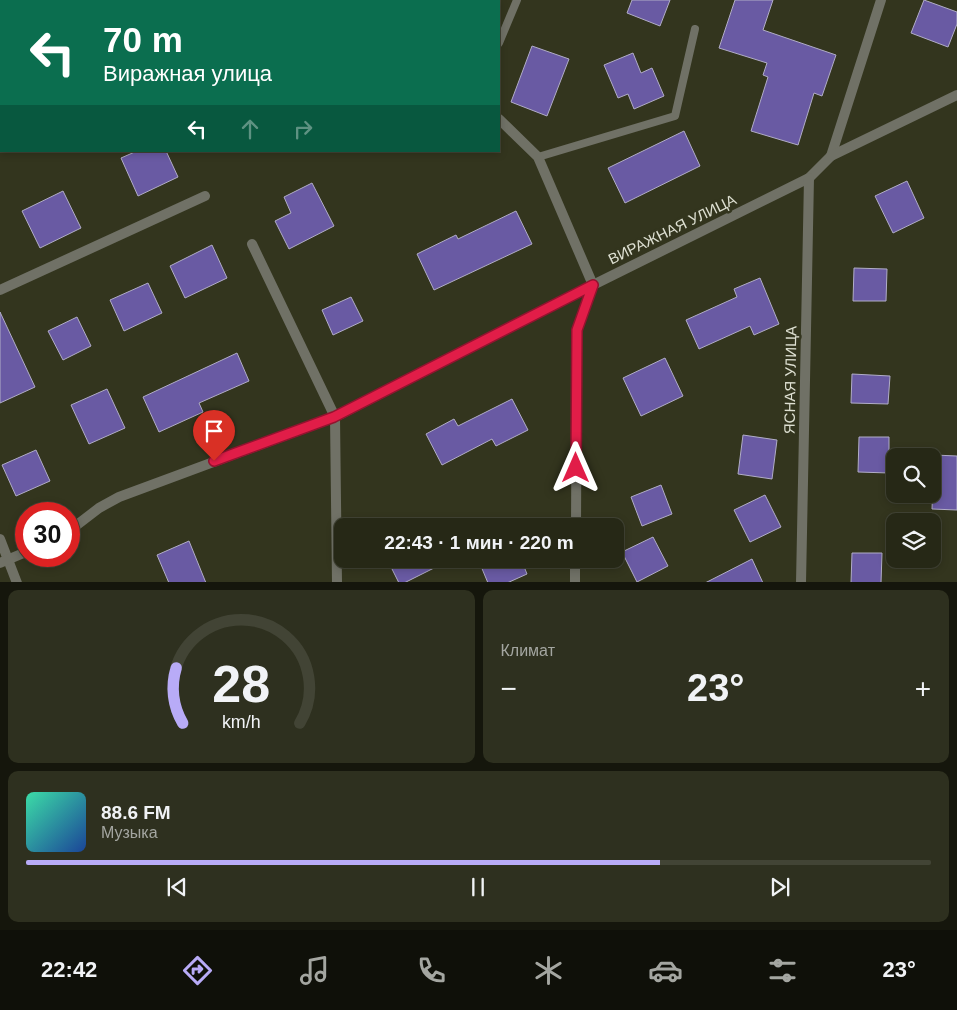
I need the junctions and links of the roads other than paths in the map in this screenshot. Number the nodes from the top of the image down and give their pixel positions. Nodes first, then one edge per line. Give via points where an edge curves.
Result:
1 (517, 0) edge
2 (881, 0) edge
3 (695, 29) dead end
4 (500, 41) edge
5 (957, 95) edge
6 (500, 120) edge
7 (831, 156) junction
8 (538, 157) junction
9 (809, 178) junction
10 (205, 196) dead end
11 (252, 244) dead end
12 (593, 285) junction
13 (0, 290) edge
14 (334, 417) junction
15 (576, 518) edge
16 (80, 522) edge
17 (0, 539) edge
18 (4, 562) edge
19 (575, 568) edge
20 (17, 582) edge
21 (337, 582) edge
22 (575, 582) edge
23 (801, 582) edge

1 - 4 lane
2 - 7 street
3 - 8 lane via 676,116
5 - 7 street, ВИРАЖНАЯ УЛИЦА
6 - 8 street
7 - 9 street, ВИРАЖНАЯ УЛИЦА
8 - 12 street
9 - 12 street, ВИРАЖНАЯ УЛИЦА
9 - 23 street, ЯСНАЯ УЛИЦА
10 - 13 street
11 - 14 street
12 - 14 street, ВИРАЖНАЯ УЛИЦА
12 - 15 street via 577,330
14 - 16 street, ВИРАЖНАЯ УЛИЦА via 119,497
14 - 21 street
17 - 18 street
18 - 20 street
19 - 22 street

